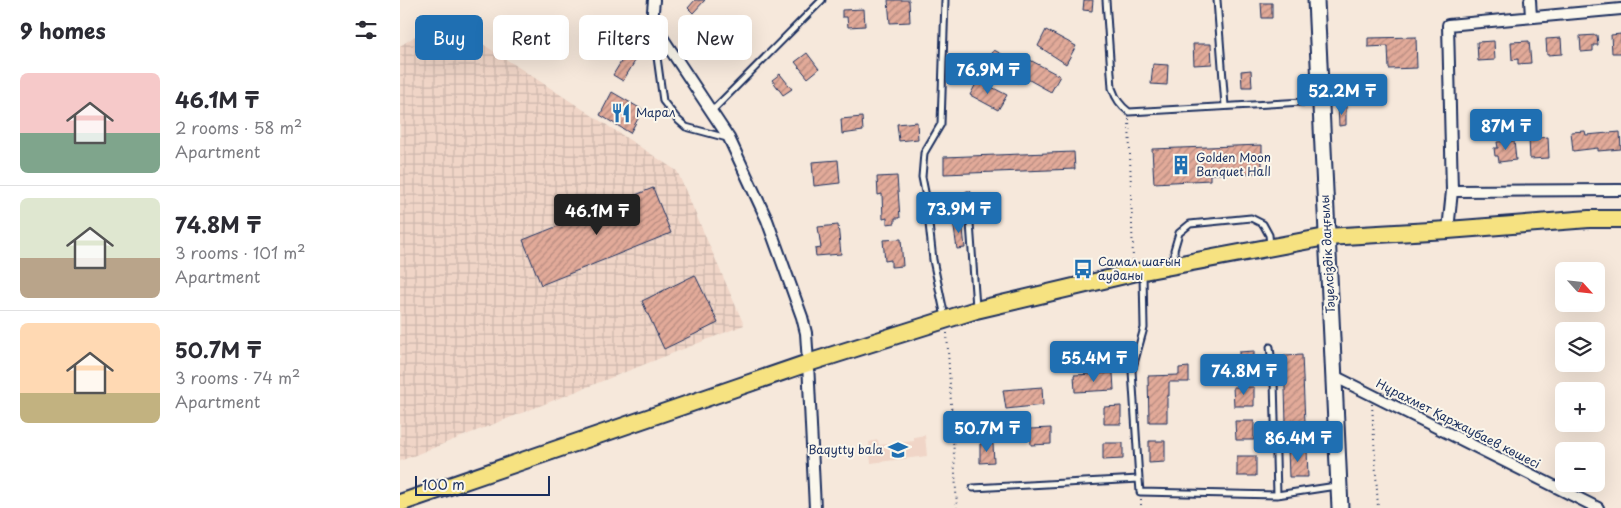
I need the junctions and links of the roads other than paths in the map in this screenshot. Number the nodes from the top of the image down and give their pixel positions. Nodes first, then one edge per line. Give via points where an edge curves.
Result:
1 (654, 0) edge
2 (822, 0) edge
3 (945, 0) edge
4 (1106, 0) edge
5 (1217, 0) edge
6 (1316, 0) edge
7 (1530, 0) edge
8 (1621, 9) edge
9 (653, 15) edge
10 (1531, 17) junction
11 (668, 46) edge
12 (657, 60) edge
13 (1321, 101) junction
14 (1225, 106) junction
15 (711, 112) junction
16 (729, 138) junction
17 (1621, 190) edge
18 (1452, 191) junction
19 (968, 195) dead end
20 (1621, 219) edge
21 (1448, 230) junction
22 (1326, 237) junction
23 (1271, 247) junction
24 (1175, 265) junction
25 (1138, 272) junction
26 (976, 310) junction
27 (946, 321) junction
28 (1270, 347) dead end
29 (808, 363) junction
30 (1334, 376) junction
31 (1139, 478) junction
32 (1339, 486) junction
33 (973, 488) dead end
34 (1277, 495) junction
35 (410, 501) edge
36 (815, 508) edge
37 (1340, 508) edge
38 (1598, 508) edge

1 - 9 street
2 - 15 lane
3 - 27 lane via 941,124 924,152 922,177 933,260
4 - 14 lane via 1112,88 1116,99 1129,112
5 - 14 lane
6 - 13 street, Тәуелсіздік даңғылы
7 - 10 street
8 - 10 street
10 - 18 street via 1448,25
11 - 15 street
12 - 16 lane via 663,101 675,116 686,127
13 - 14 lane
13 - 22 street, Тәуелсіздік даңғылы
15 - 16 street
16 - 29 street via 767,220 797,301 806,333
17 - 18 street
18 - 21 street
19 - 26 lane
20 - 21 main road
21 - 22 main road
22 - 23 main road
22 - 30 street, Тәуелсіздік даңғылы
23 - 24 main road
23 - 24 lane via 1263,224 1251,218 1190,224 1179,233 1174,250
24 - 25 main road
25 - 26 main road
25 - 31 lane via 1144,328 1132,370
26 - 27 main road
27 - 29 main road
28 - 34 lane
29 - 35 main road
29 - 36 street
30 - 32 street, Тәуелсіздік даңғылы
30 - 38 street, Нұрахмет Қаржаубаев көшесі
31 - 33 lane
31 - 34 lane via 1140,492
32 - 34 lane
32 - 37 street, Тәуелсіздік даңғылы

